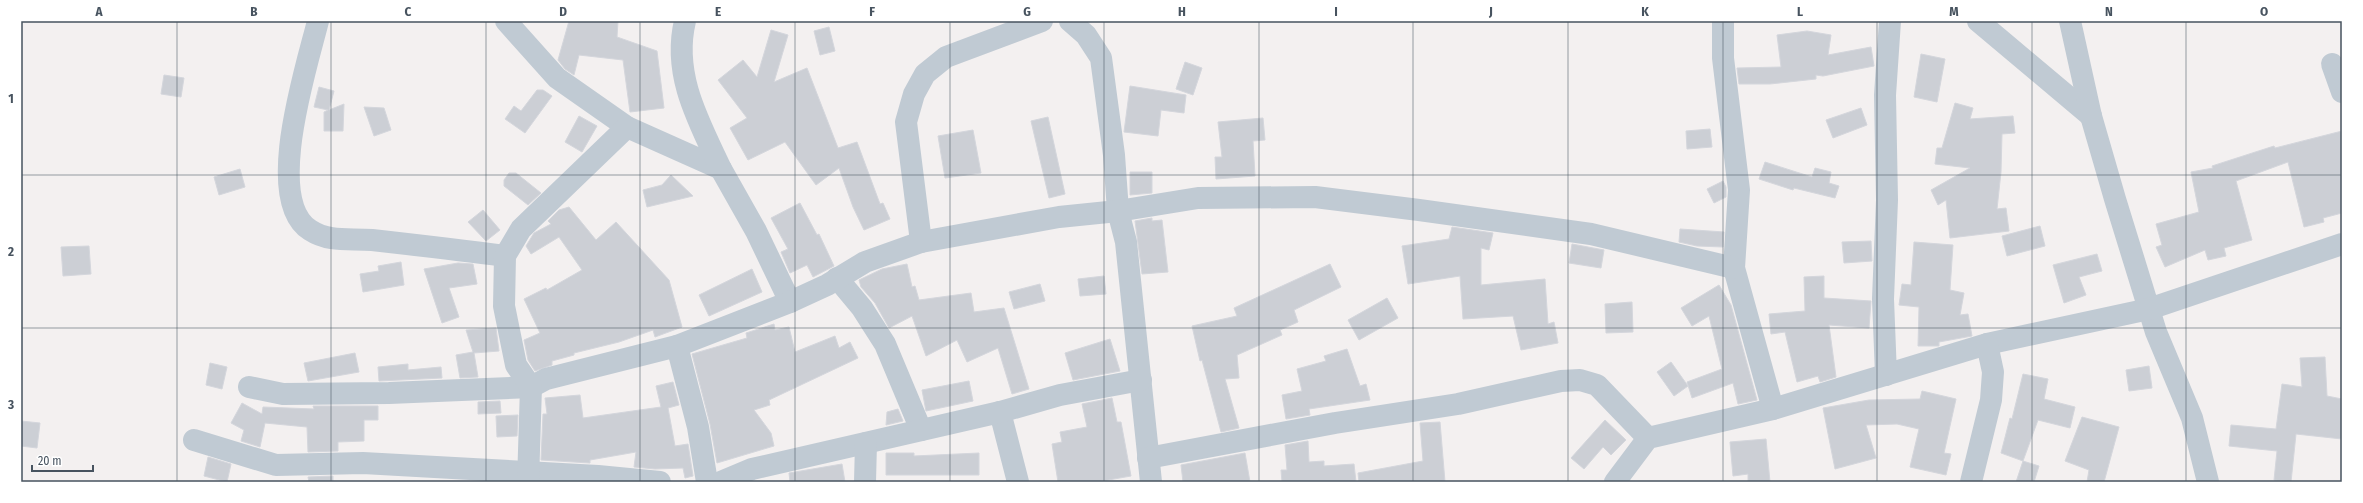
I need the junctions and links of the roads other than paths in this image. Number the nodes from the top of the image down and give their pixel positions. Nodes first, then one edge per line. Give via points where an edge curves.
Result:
1 (318, 21) edge
2 (506, 21) edge
3 (685, 21) edge
4 (1042, 21) edge
5 (1070, 21) edge
6 (1723, 21) edge
7 (1890, 21) edge
8 (1978, 21) edge
9 (2070, 21) edge
10 (2332, 64) dead end
11 (2342, 92) edge
12 (2092, 116) junction
13 (627, 127) junction
14 (721, 169) junction
15 (1118, 211) junction
16 (921, 242) junction
17 (2342, 244) edge
18 (505, 256) junction
19 (1734, 268) junction
20 (837, 278) junction
21 (790, 302) junction
22 (2149, 310) junction
23 (1987, 344) junction
24 (677, 346) junction
25 (1886, 375) junction
26 (1141, 380) junction
27 (249, 387) dead end
28 (531, 387) junction
29 (1773, 410) junction
30 (1000, 412) junction
31 (922, 430) junction
32 (1648, 438) junction
33 (194, 440) dead end
34 (866, 443) junction
35 (1148, 458) junction
36 (529, 478) edge
37 (660, 482) edge
38 (707, 482) edge
39 (721, 482) edge
40 (865, 482) edge
41 (1018, 482) edge
42 (1151, 482) edge
43 (1615, 482) edge
44 (1971, 482) edge
45 (2208, 482) edge

1 - 18 street via 291,135 288,171 292,204 298,220 310,230 325,237 341,240 365,239
2 - 13 street via 557,78
3 - 14 street via 682,65 691,104
4 - 16 street via 946,57 925,74 914,94 906,122
5 - 15 street via 1086,35 1101,58 1114,155
6 - 19 street via 1723,58 1740,190
7 - 25 street via 1885,95 1887,200 1883,299
8 - 12 street
9 - 12 street
10 - 11 street
12 - 22 street
13 - 14 street
13 - 18 street via 521,229
14 - 21 street via 756,231
15 - 16 street via 1059,217
15 - 19 street via 1198,198 1315,197 1591,234
15 - 26 street via 1126,242
16 - 20 street via 864,262
17 - 22 street
18 - 28 street via 504,306 516,365
19 - 29 street
20 - 21 street
20 - 31 street via 862,308 885,344
21 - 24 street
22 - 23 street
22 - 45 street via 2192,418
23 - 25 street
23 - 44 street via 1993,372 1991,400
24 - 28 street via 546,379
24 - 38 street via 698,427
25 - 29 street
26 - 30 street via 1060,394
26 - 35 street
27 - 28 street via 283,394
28 - 36 street
29 - 32 street
30 - 31 street
30 - 41 street
31 - 34 street
32 - 35 street via 1597,384 1580,380 1561,380 1458,404 1335,423
32 - 43 street
33 - 36 street via 276,465 362,463
34 - 39 street via 752,470
34 - 40 street
35 - 42 street
36 - 37 street via 598,476

